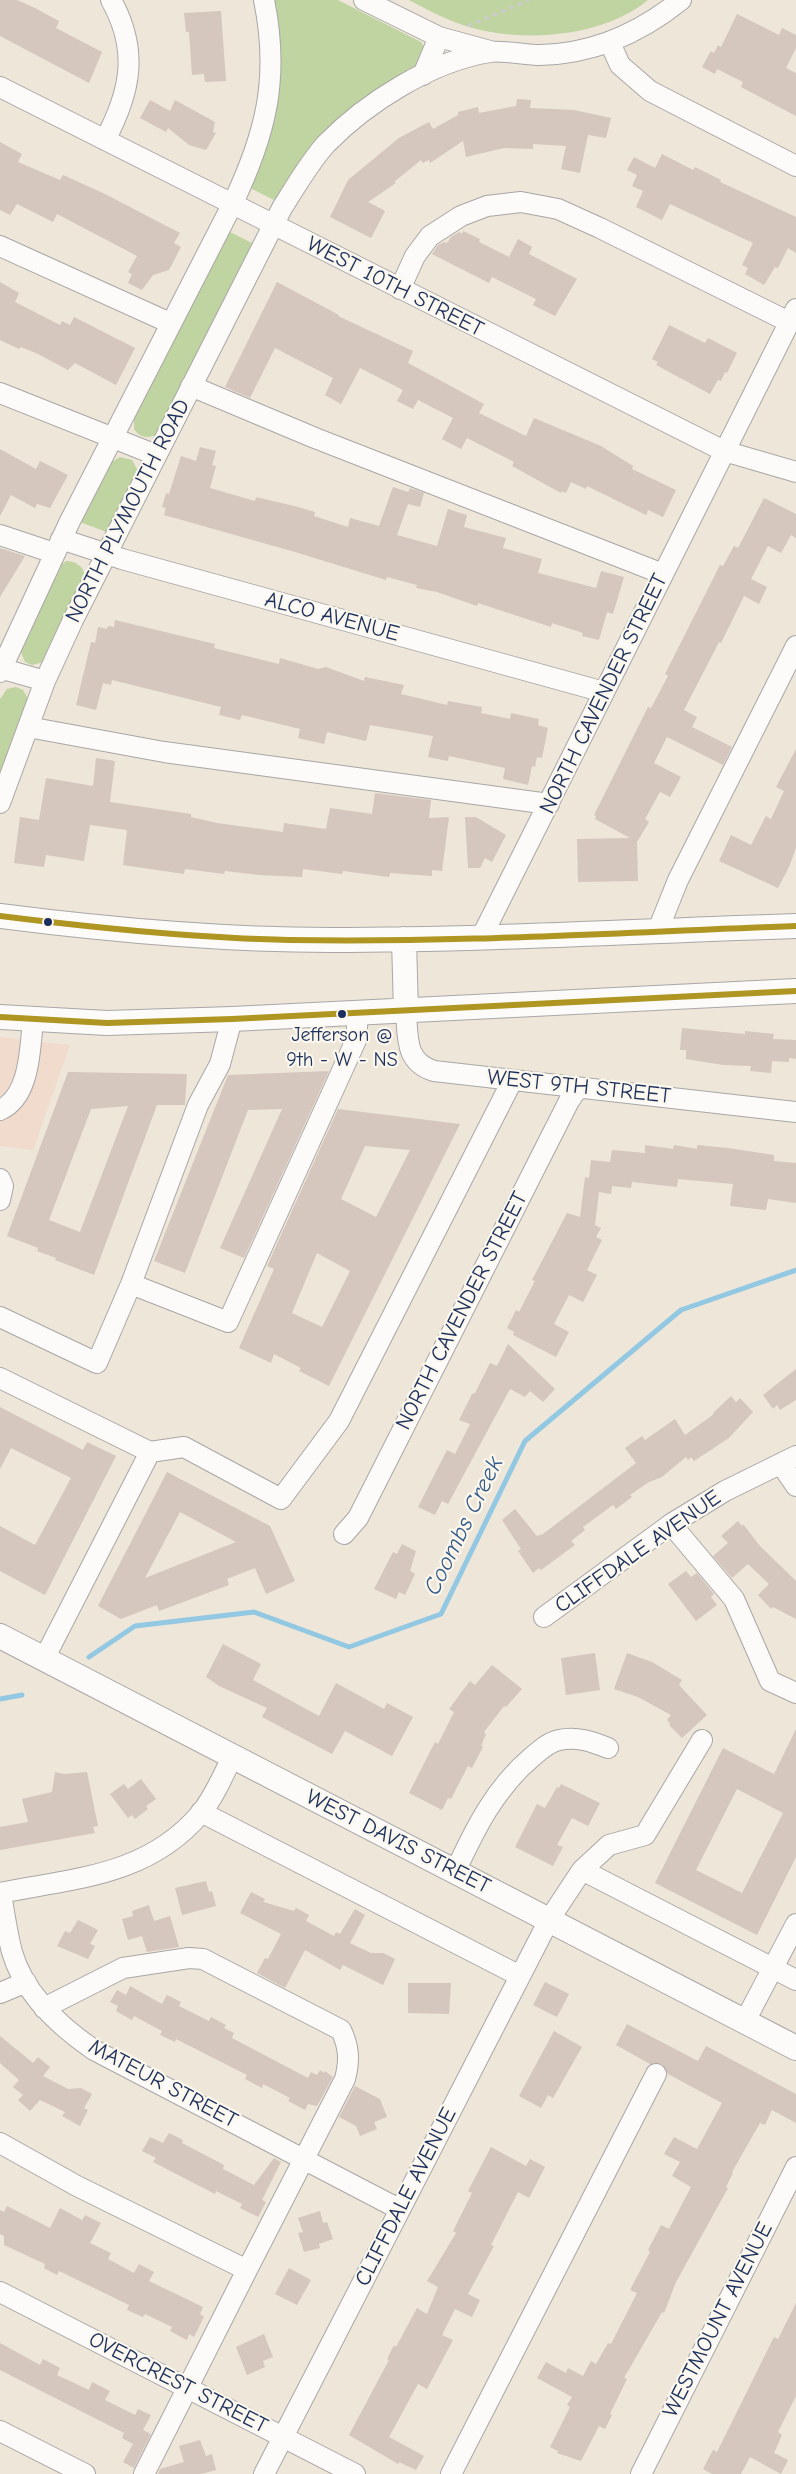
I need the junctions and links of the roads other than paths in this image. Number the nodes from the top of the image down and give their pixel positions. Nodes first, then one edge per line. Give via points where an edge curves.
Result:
1 (111, 0) edge
2 (264, 0) edge
3 (364, 0) edge
4 (681, 0) edge
5 (439, 37) junction
6 (610, 43) junction
7 (492, 51) junction
8 (423, 75) junction
9 (0, 87) edge
10 (105, 140) junction
11 (796, 166) edge
12 (232, 205) junction
13 (273, 226) junction
14 (0, 246) edge
15 (400, 289) junction
16 (793, 316) edge
17 (170, 323) junction
18 (191, 386) junction
19 (0, 393) edge
20 (112, 437) junction
21 (724, 451) junction
22 (156, 455) junction
23 (796, 472) edge
24 (0, 535) edge
25 (57, 546) junction
26 (108, 554) junction
27 (663, 574) junction
28 (796, 646) edge
29 (0, 670) edge
30 (45, 681) junction
31 (604, 692) junction
32 (28, 728) junction
33 (0, 803) edge
34 (549, 804) junction
35 (0, 916) edge
36 (796, 926) edge
37 (658, 930) junction
38 (482, 936) junction
39 (404, 939) junction
40 (796, 991) edge
41 (406, 1012) junction
42 (358, 1014) junction
43 (0, 1017) edge
44 (232, 1019) junction
45 (33, 1020) junction
46 (512, 1081) junction
47 (579, 1088) junction
48 (0, 1110) edge
49 (796, 1112) edge
50 (0, 1179) edge
51 (0, 1200) edge
52 (131, 1284) junction
53 (0, 1317) edge
54 (0, 1378) edge
55 (150, 1452) junction
56 (789, 1460) edge
57 (796, 1486) edge
58 (671, 1524) junction
59 (344, 1534) dead end
60 (544, 1617) dead end
61 (0, 1636) edge
62 (44, 1659) junction
63 (796, 1693) edge
64 (702, 1740) dead end
65 (608, 1748) dead end
66 (232, 1757) junction
67 (201, 1812) junction
68 (582, 1870) junction
69 (455, 1872) junction
70 (0, 1893) edge
71 (549, 1920) junction
72 (796, 1924) edge
73 (772, 1969) junction
74 (520, 1976) junction
75 (796, 1980) edge
76 (26, 1982) junction
77 (0, 1993) edge
78 (44, 2008) junction
79 (745, 2021) junction
80 (796, 2048) edge
81 (656, 2074) dead end
82 (0, 2143) edge
83 (304, 2159) junction
84 (796, 2167) edge
85 (399, 2209) junction
86 (247, 2270) junction
87 (0, 2292) edge
88 (188, 2388) junction
89 (0, 2431) edge
90 (284, 2437) junction
91 (85, 2474) edge
92 (144, 2474) edge
93 (264, 2474) edge
94 (355, 2474) edge
95 (451, 2474) edge
96 (641, 2474) edge

1 - 10 street via 126,30 130,54 128,81
2 - 12 street, NORTH PLYMOUTH ROAD via 271,59 270,94 263,132
3 - 5 street
4 - 6 street via 638,31
5 - 7 street
5 - 8 street
6 - 7 street via 566,54
6 - 11 street via 620,65 650,91
7 - 8 street, NORTH PLYMOUTH ROAD
8 - 13 street, NORTH PLYMOUTH ROAD via 356,115 333,138 304,174
9 - 10 street, WEST 10TH STREET
10 - 12 street, WEST 10TH STREET
12 - 13 street, WEST 10TH STREET
12 - 17 street, NORTH PLYMOUTH ROAD
13 - 15 street, WEST 10TH STREET
13 - 18 street, NORTH PLYMOUTH ROAD
14 - 17 street
15 - 16 street via 430,236 461,216 487,206 521,201 558,209
15 - 21 street, WEST 10TH STREET
16 - 21 street, NORTH CAVENDER STREET
17 - 20 street, NORTH PLYMOUTH ROAD
18 - 22 street, NORTH PLYMOUTH ROAD
18 - 27 street
19 - 20 street
20 - 22 street
20 - 25 street, NORTH PLYMOUTH ROAD
21 - 23 street, WEST 10TH STREET
21 - 27 street, NORTH CAVENDER STREET
22 - 26 street, NORTH PLYMOUTH ROAD
24 - 25 street, ALCO AVENUE
25 - 26 street, ALCO AVENUE
25 - 29 street, NORTH PLYMOUTH ROAD
26 - 30 street, NORTH PLYMOUTH ROAD
26 - 31 street, ALCO AVENUE
27 - 31 street, NORTH CAVENDER STREET
28 - 37 street via 678,880
29 - 30 street
30 - 32 street, NORTH PLYMOUTH ROAD
31 - 34 street, NORTH CAVENDER STREET
32 - 33 street, NORTH PLYMOUTH ROAD
32 - 34 street via 164,752
34 - 38 street, NORTH CAVENDER STREET
35 - 39 main road via 173,934
36 - 37 main road
37 - 38 main road
38 - 39 main road
39 - 41 main road
40 - 41 main road
41 - 42 main road
41 - 46 street, WEST 9TH STREET via 412,1057 422,1068
42 - 44 main road
42 - 52 street via 356,1040 228,1322
43 - 45 main road
44 - 45 main road via 107,1023
44 - 52 street via 220,1064 198,1105
45 - 48 street via 20,1091 11,1106
46 - 47 street, WEST 9TH STREET
46 - 55 street via 339,1421 281,1499 184,1447
47 - 49 street, WEST 9TH STREET
47 - 59 street, NORTH CAVENDER STREET via 358,1518
50 - 51 street
52 - 53 street via 97,1363
54 - 55 street
55 - 62 street
56 - 57 street
56 - 58 street, CLIFFDALE AVENUE via 725,1491
58 - 60 street, CLIFFDALE AVENUE
58 - 63 street via 734,1599 770,1681
61 - 62 main road, WEST DAVIS STREET
62 - 66 main road, WEST DAVIS STREET
64 - 68 street, CLIFFDALE AVENUE via 645,1835 609,1845
65 - 69 street via 586,1739 559,1740 517,1769 474,1829
66 - 67 street
66 - 69 main road, WEST DAVIS STREET
67 - 70 street via 159,1851 136,1862 105,1873
67 - 74 street
68 - 71 street, CLIFFDALE AVENUE
68 - 73 street
69 - 71 main road, WEST DAVIS STREET
70 - 76 street, MATEUR STREET via 12,1954
71 - 74 street, CLIFFDALE AVENUE
71 - 79 main road, WEST DAVIS STREET
72 - 73 street
73 - 75 street
73 - 79 street
74 - 85 street, CLIFFDALE AVENUE
76 - 77 street
76 - 78 street, MATEUR STREET
78 - 83 street, MATEUR STREET via 64,2029 94,2050
78 - 83 street via 123,1968 203,1959 341,2030 350,2062
79 - 80 main road, WEST DAVIS STREET
81 - 95 street
82 - 86 street
83 - 85 street, MATEUR STREET
83 - 86 street
84 - 96 street, WESTMOUNT AVENUE
85 - 90 street, CLIFFDALE AVENUE
86 - 88 street
87 - 88 street, OVERCREST STREET
88 - 90 street, OVERCREST STREET
88 - 92 street
89 - 91 street
90 - 93 street, CLIFFDALE AVENUE
90 - 94 street, OVERCREST STREET

